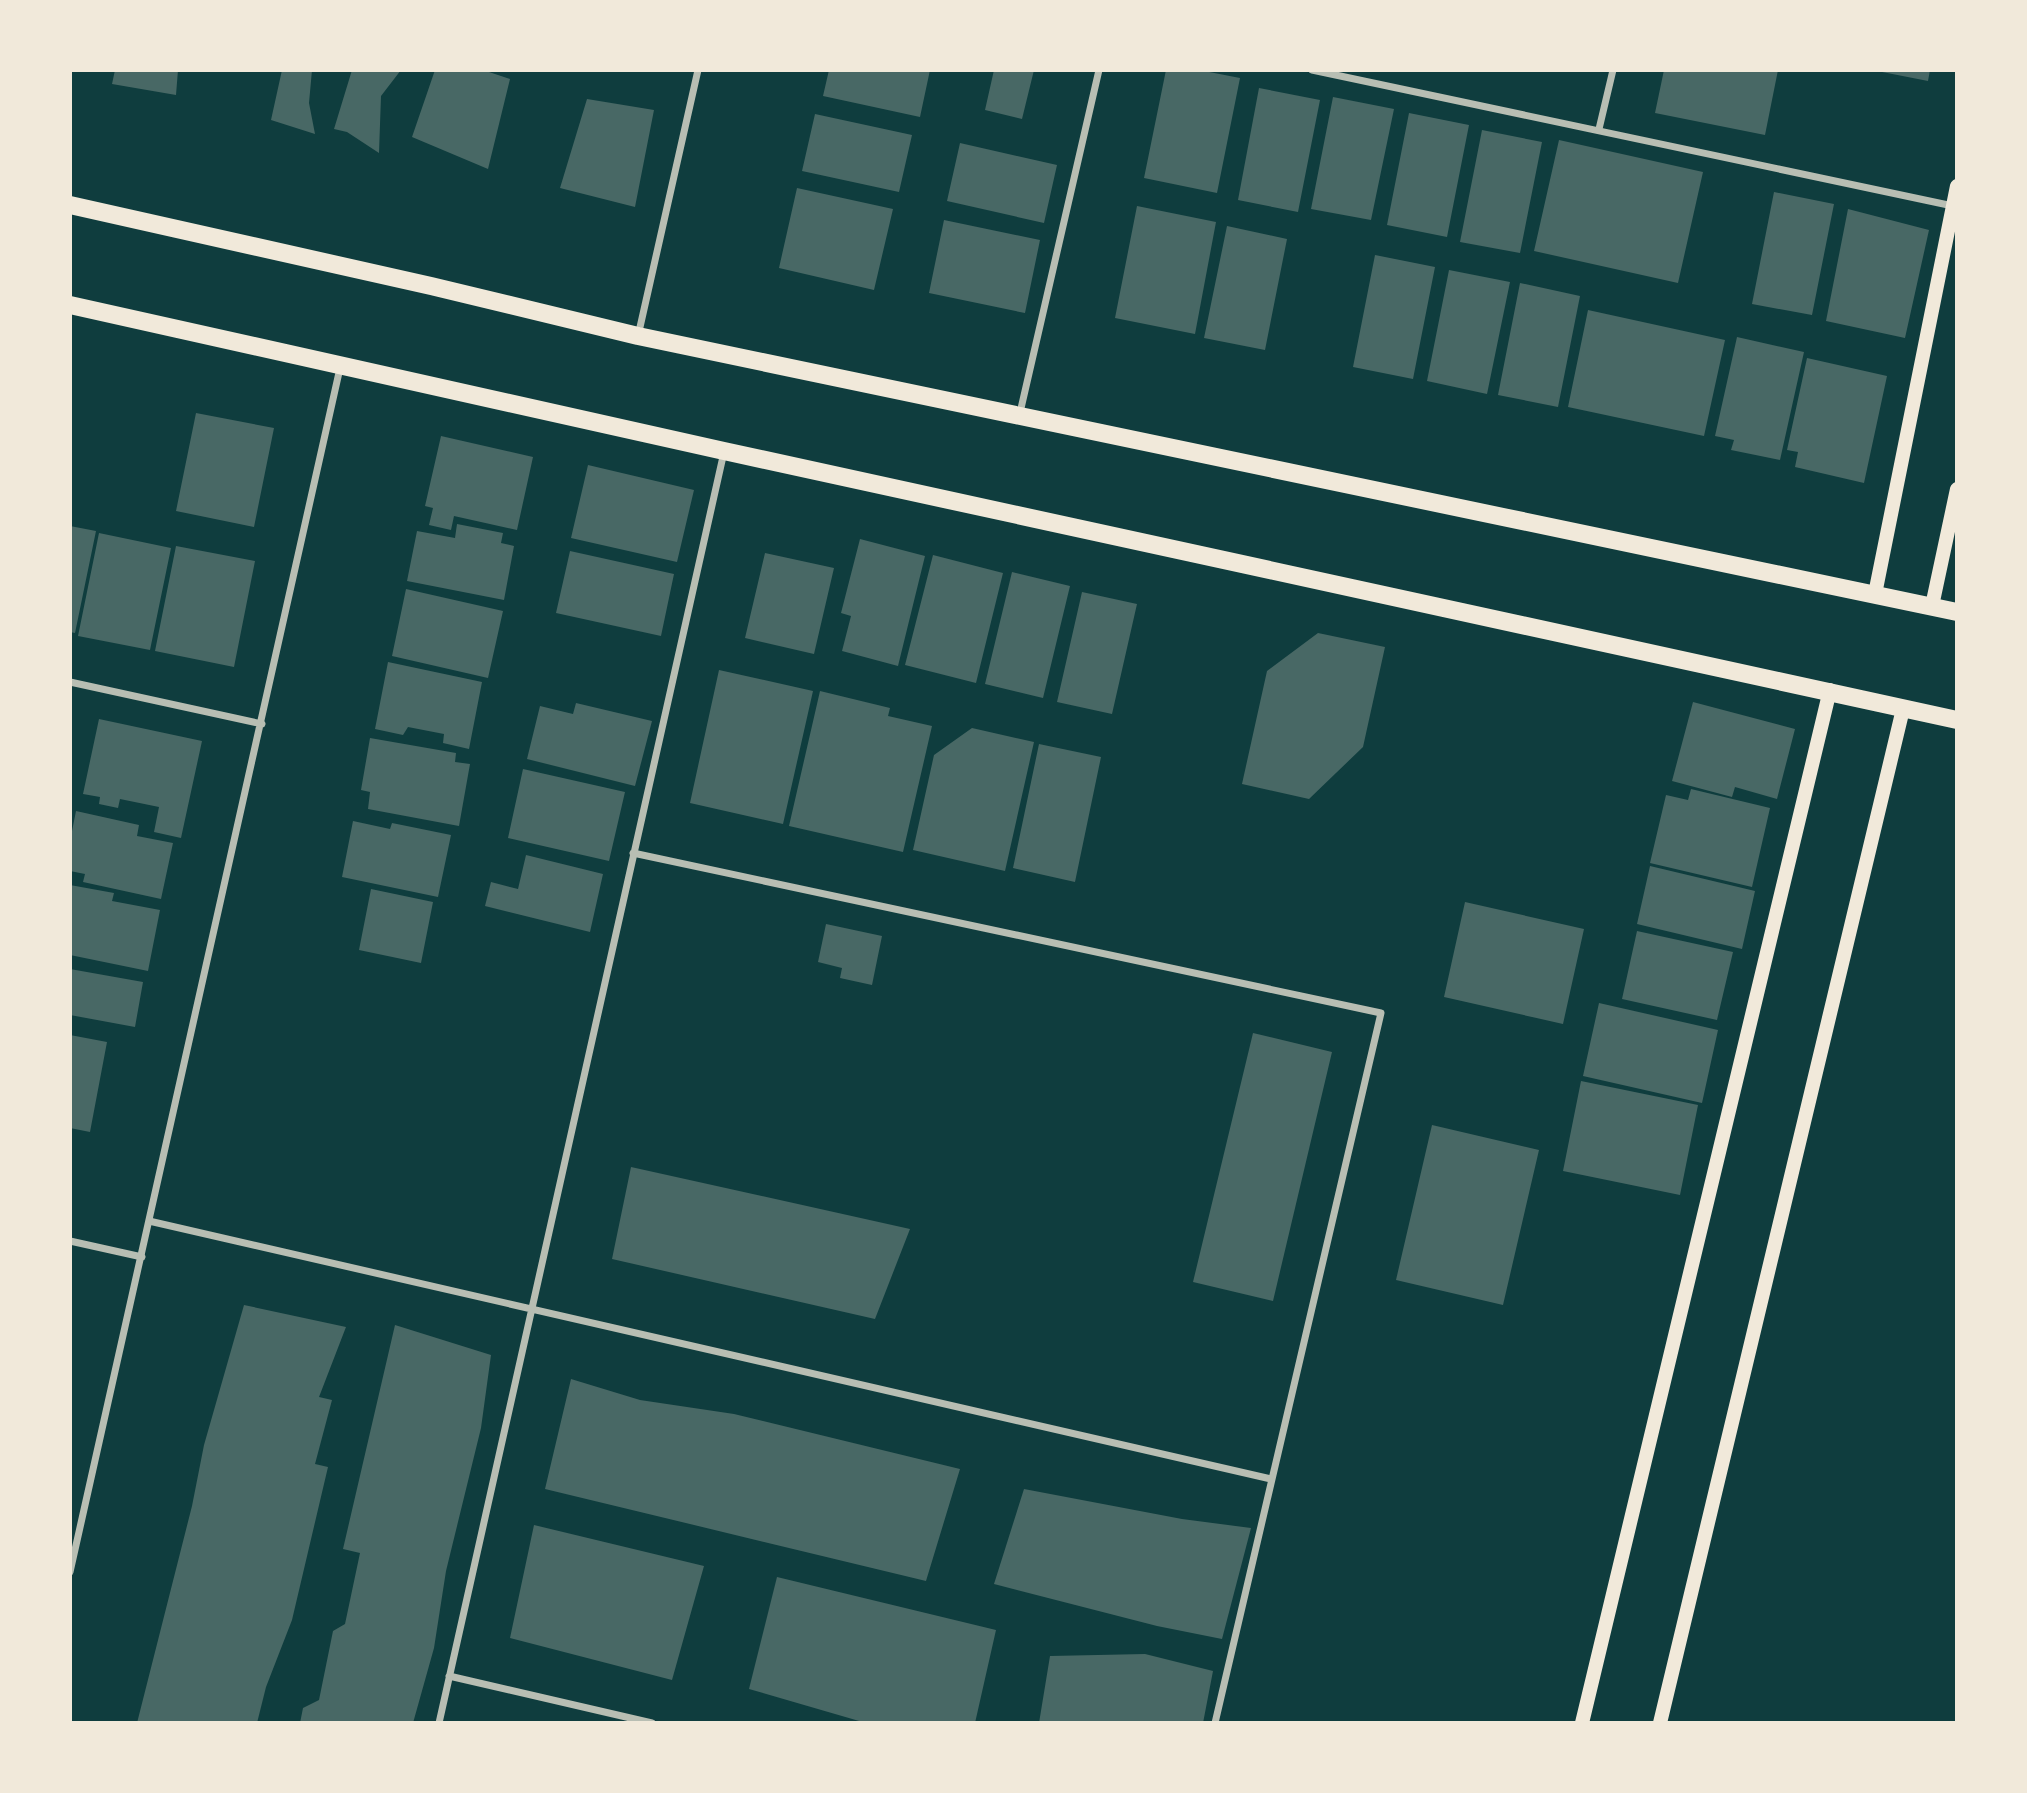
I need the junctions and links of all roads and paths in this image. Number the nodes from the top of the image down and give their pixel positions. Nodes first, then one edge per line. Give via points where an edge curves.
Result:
1 (698, 70) edge
2 (1099, 70) edge
3 (1312, 70) edge
4 (1613, 70) edge
5 (1600, 129) junction
6 (1957, 186) edge
7 (70, 205) edge
8 (1953, 206) junction
9 (70, 305) edge
10 (638, 336) junction
11 (340, 367) junction
12 (1019, 417) junction
13 (724, 451) junction
14 (1957, 489) edge
15 (1875, 594) junction
16 (1932, 606) junction
17 (1957, 612) edge
18 (70, 682) edge
19 (1830, 690) junction
20 (1903, 709) junction
21 (1957, 720) edge
22 (262, 724) junction
23 (633, 853) junction
24 (149, 1221) junction
25 (70, 1241) edge
26 (142, 1257) junction
27 (532, 1309) junction
28 (1272, 1479) junction
29 (70, 1572) edge
30 (449, 1676) junction
31 (439, 1723) edge
32 (652, 1723) edge
33 (1215, 1723) edge
34 (1582, 1723) edge
35 (1660, 1723) edge

1 - 10 street
2 - 12 street
3 - 5 street
4 - 5 street
5 - 8 street
6 - 8 main road
7 - 10 main road
8 - 15 main road
9 - 11 main road
10 - 12 main road
11 - 13 main road
11 - 22 street
12 - 15 main road
13 - 19 main road
13 - 23 street
14 - 16 main road
15 - 16 main road
16 - 17 main road
18 - 22 street
19 - 20 main road
19 - 34 main road
20 - 21 main road
20 - 35 main road
22 - 24 street
23 - 27 street
23 - 28 street via 1381,1013
24 - 26 street
24 - 27 street
25 - 26 street
26 - 29 street
27 - 28 street
27 - 30 street
28 - 33 street
30 - 31 street
30 - 32 street

